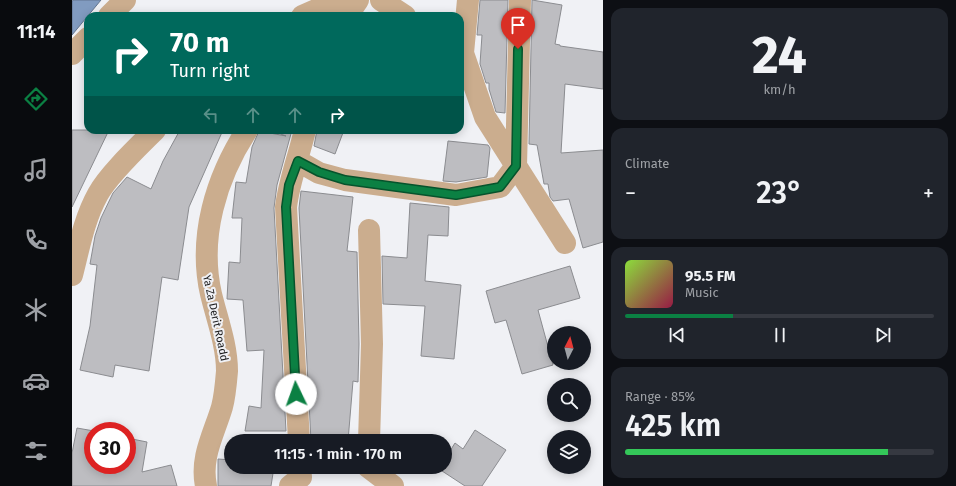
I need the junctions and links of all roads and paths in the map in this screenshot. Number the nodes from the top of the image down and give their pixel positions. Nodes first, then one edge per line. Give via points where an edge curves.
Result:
1 (124, 0) edge
2 (339, 0) edge
3 (358, 0) edge
4 (380, 0) edge
5 (468, 0) edge
6 (520, 0) edge
7 (113, 12) edge
8 (311, 12) edge
9 (330, 12) edge
10 (349, 12) edge
11 (400, 12) edge
12 (464, 30) edge
13 (84, 42) edge
14 (72, 54) edge
15 (464, 60) edge
16 (150, 134) edge
17 (245, 134) edge
18 (304, 134) edge
19 (298, 161) junction
20 (516, 166) junction
21 (369, 230) dead end
22 (565, 243) dead end
23 (72, 275) edge
24 (299, 434) edge
25 (369, 434) edge
26 (301, 474) edge
27 (377, 474) edge
28 (206, 486) edge
29 (290, 486) edge
30 (393, 486) edge

1 - 7 street
2 - 8 street
2 - 9 street
3 - 10 street
4 - 11 street
5 - 12 street
6 - 20 street
13 - 14 street
15 - 20 street via 485,117
16 - 23 street via 98,193 82,231
17 - 28 street, Ya Za Derit Roadd via 216,193 206,244 206,271 227,370 222,407 205,455
18 - 19 street
19 - 20 street via 319,172 345,180 456,195 500,187
19 - 24 street via 289,185 286,207
20 - 22 street
21 - 25 street via 372,344
26 - 29 street via 301,477
27 - 30 street

